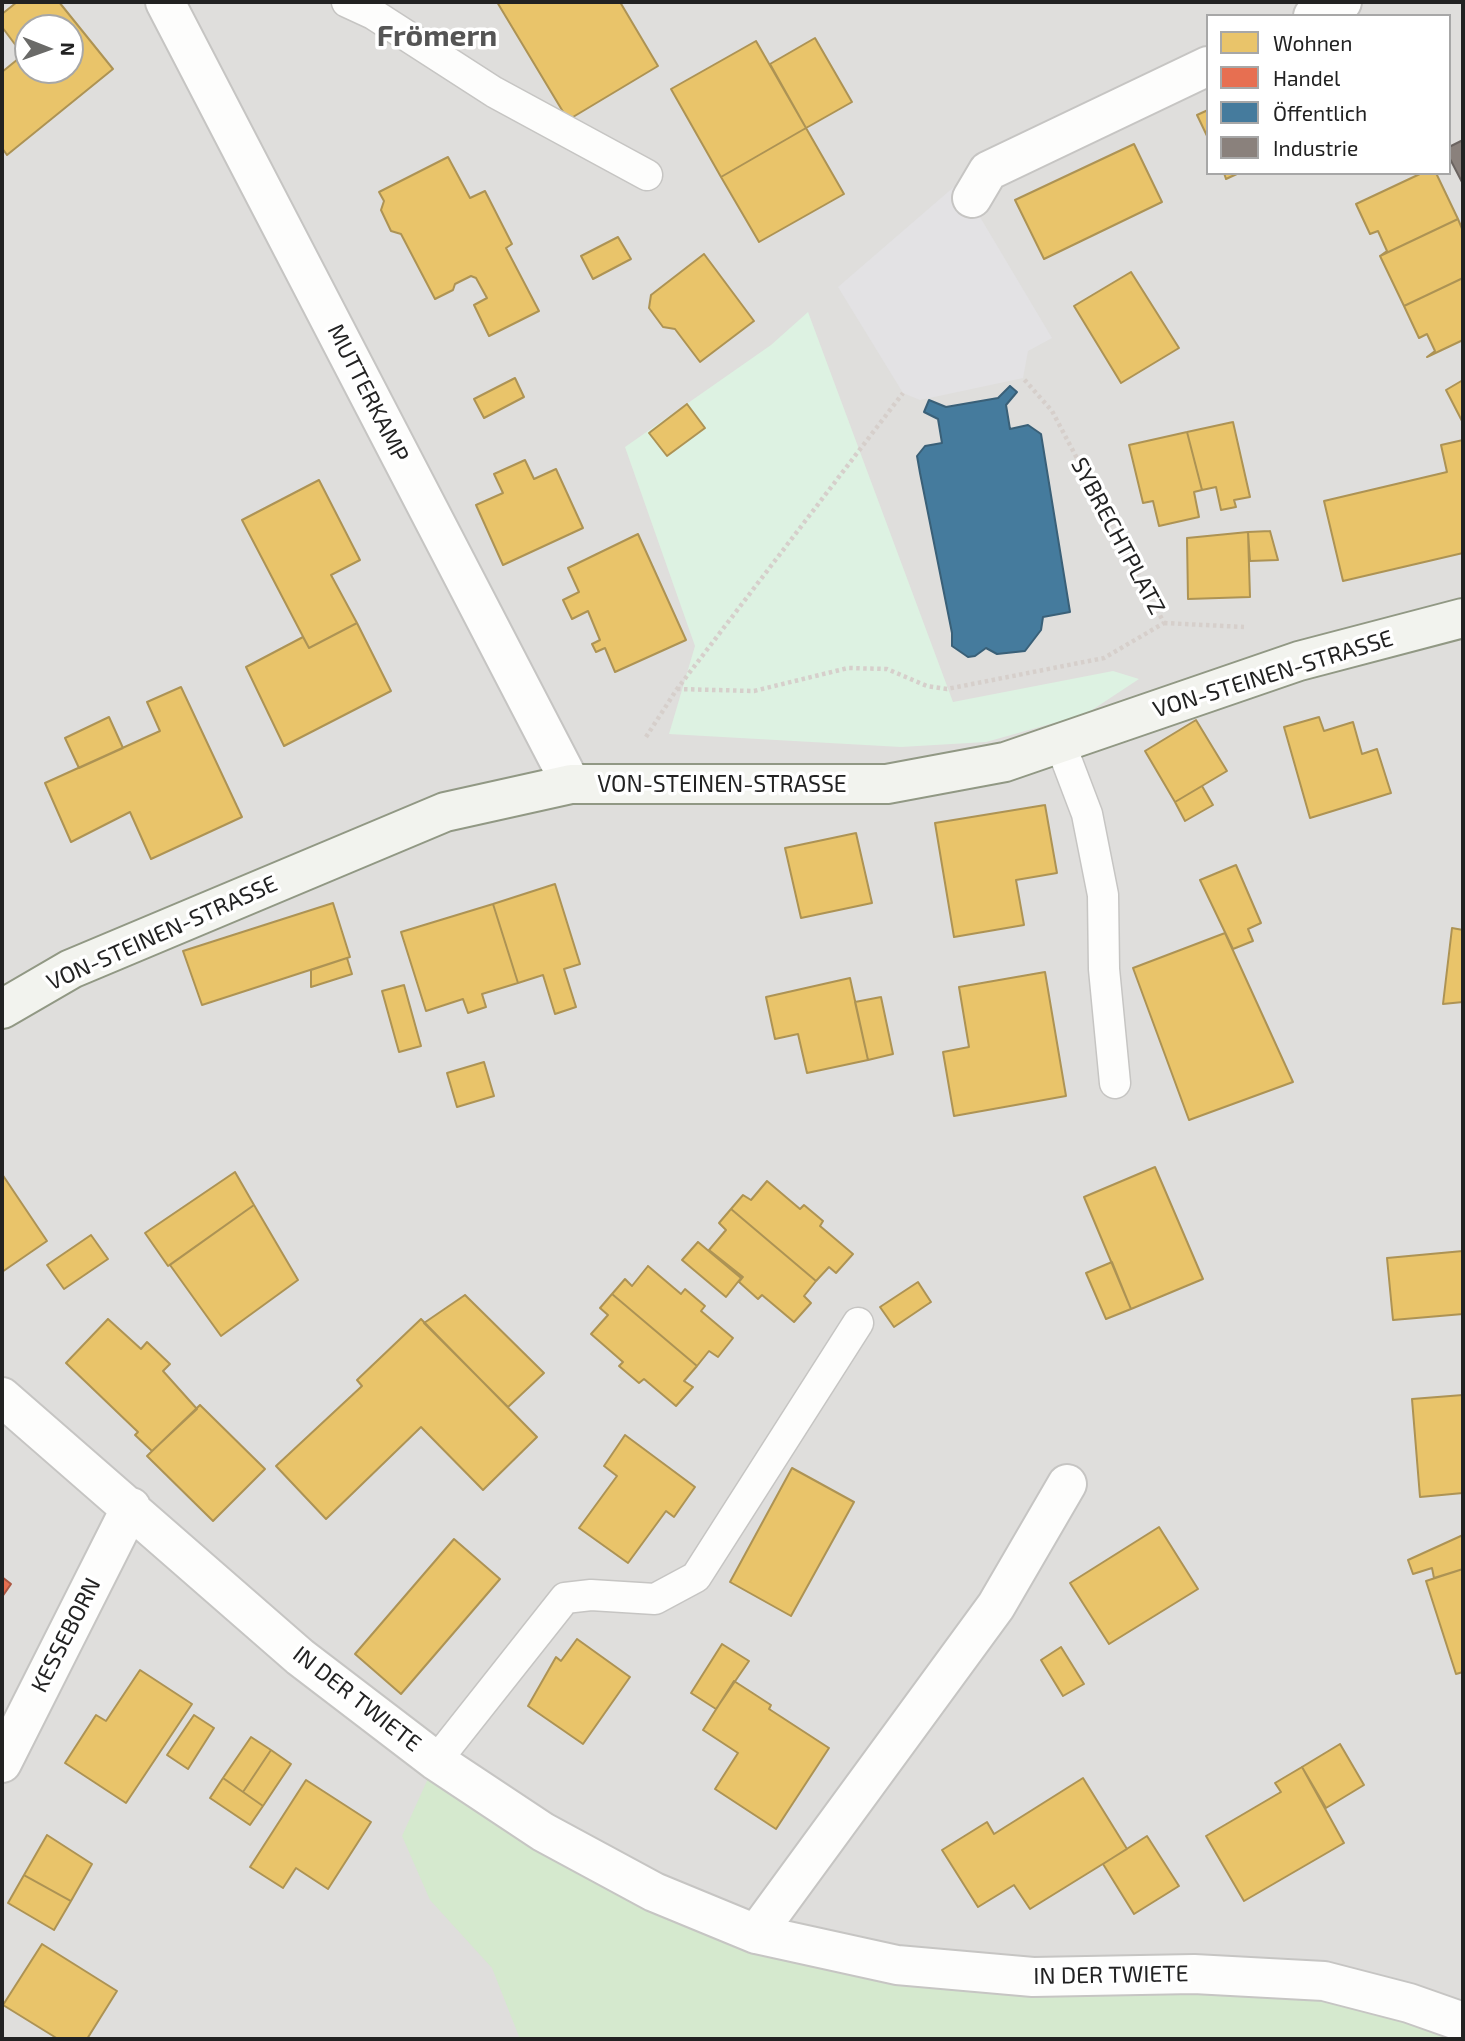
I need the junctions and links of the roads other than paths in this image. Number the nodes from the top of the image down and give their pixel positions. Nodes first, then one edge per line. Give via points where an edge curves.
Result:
1 (166, 2) edge
2 (347, 2) edge
3 (1342, 2) edge
4 (1317, 14) edge
5 (1206, 67) edge
6 (648, 175) dead end
7 (972, 198) dead end
8 (1463, 618) edge
9 (1060, 743) junction
10 (570, 784) junction
11 (2, 1009) edge
12 (1115, 1083) dead end
13 (858, 1324) dead end
14 (2, 1398) edge
15 (1067, 1484) dead end
16 (131, 1507) junction
17 (436, 1761) junction
18 (2, 1763) edge
19 (757, 1934) junction
20 (1463, 2022) edge

1 - 10 street, MUTTERKAMP
2 - 6 lane via 494,92
3 - 4 street
5 - 7 street via 988,171
8 - 9 main road, VON-STEINEN-STRASSE via 1300,661
9 - 10 main road, VON-STEINEN-STRASSE via 1005,762 887,784
9 - 12 lane via 1087,814 1103,895 1104,969
10 - 11 main road, VON-STEINEN-STRASSE via 445,812 71,969
13 - 17 lane via 696,1577 655,1599 565,1598
14 - 16 street, IN DER TWIETE
15 - 19 street via 996,1606
16 - 17 street, IN DER TWIETE via 300,1657
16 - 18 street, KESSEBORN
17 - 19 street, IN DER TWIETE via 543,1832 641,1886
19 - 20 street, IN DER TWIETE via 897,1965 1033,1977 1194,1974 1324,1981

